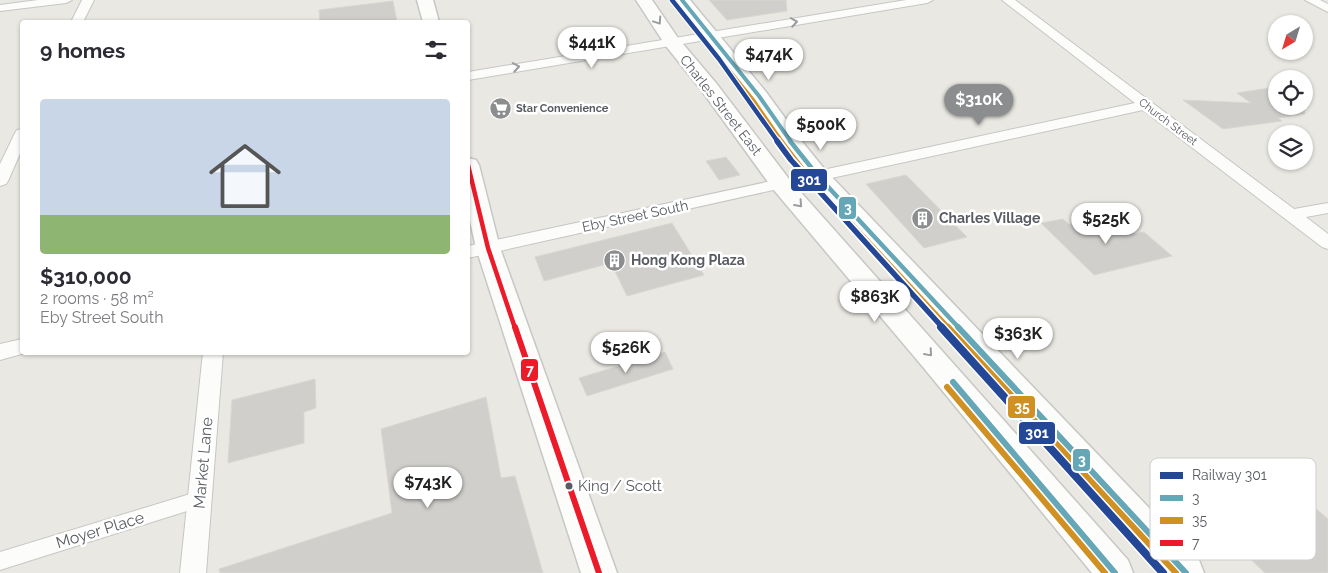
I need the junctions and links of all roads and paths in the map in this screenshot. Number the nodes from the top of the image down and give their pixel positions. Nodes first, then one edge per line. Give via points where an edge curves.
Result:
1 (66, 0) edge
2 (88, 0) edge
3 (425, 0) edge
4 (644, 0) edge
5 (682, 0) edge
6 (927, 0) edge
7 (1008, 0) edge
8 (1311, 0) edge
9 (0, 8) edge
10 (1328, 8) edge
11 (78, 20) edge
12 (430, 20) edge
13 (711, 36) junction
14 (672, 42) junction
15 (470, 76) edge
16 (1146, 105) junction
17 (20, 137) edge
18 (12, 152) edge
19 (818, 176) junction
20 (0, 181) edge
21 (470, 182) edge
22 (781, 184) junction
23 (1328, 208) edge
24 (1290, 215) junction
25 (1328, 243) edge
26 (478, 250) edge
27 (20, 347) edge
28 (0, 352) edge
29 (213, 355) edge
30 (200, 499) junction
31 (1150, 534) edge
32 (1174, 560) edge
33 (0, 561) edge
34 (193, 573) edge
35 (599, 573) edge
36 (1115, 573) edge
37 (1186, 573) edge

1 - 9 street
2 - 11 street
3 - 12 main road
4 -> 14 main road, Charles Street East
5 - 13 main road
13 -> 6 street
7 - 16 street, Church Street
8 - 10 street
13 - 14 street
13 - 19 main road
15 -> 14 street
14 - 22 main road, Charles Street East
16 - 19 street
16 - 24 street, Church Street
17 - 18 street
18 - 20 street
19 - 31 main road
21 - 26 main road
22 - 26 street, Eby Street South
22 -> 36 main road, Charles Street East
23 - 24 street
24 - 25 street, Church Street
26 - 35 main road
27 - 28 street
29 - 30 street, Market Lane
30 - 33 street, Moyer Place
30 - 34 street, Market Lane
32 - 37 main road

